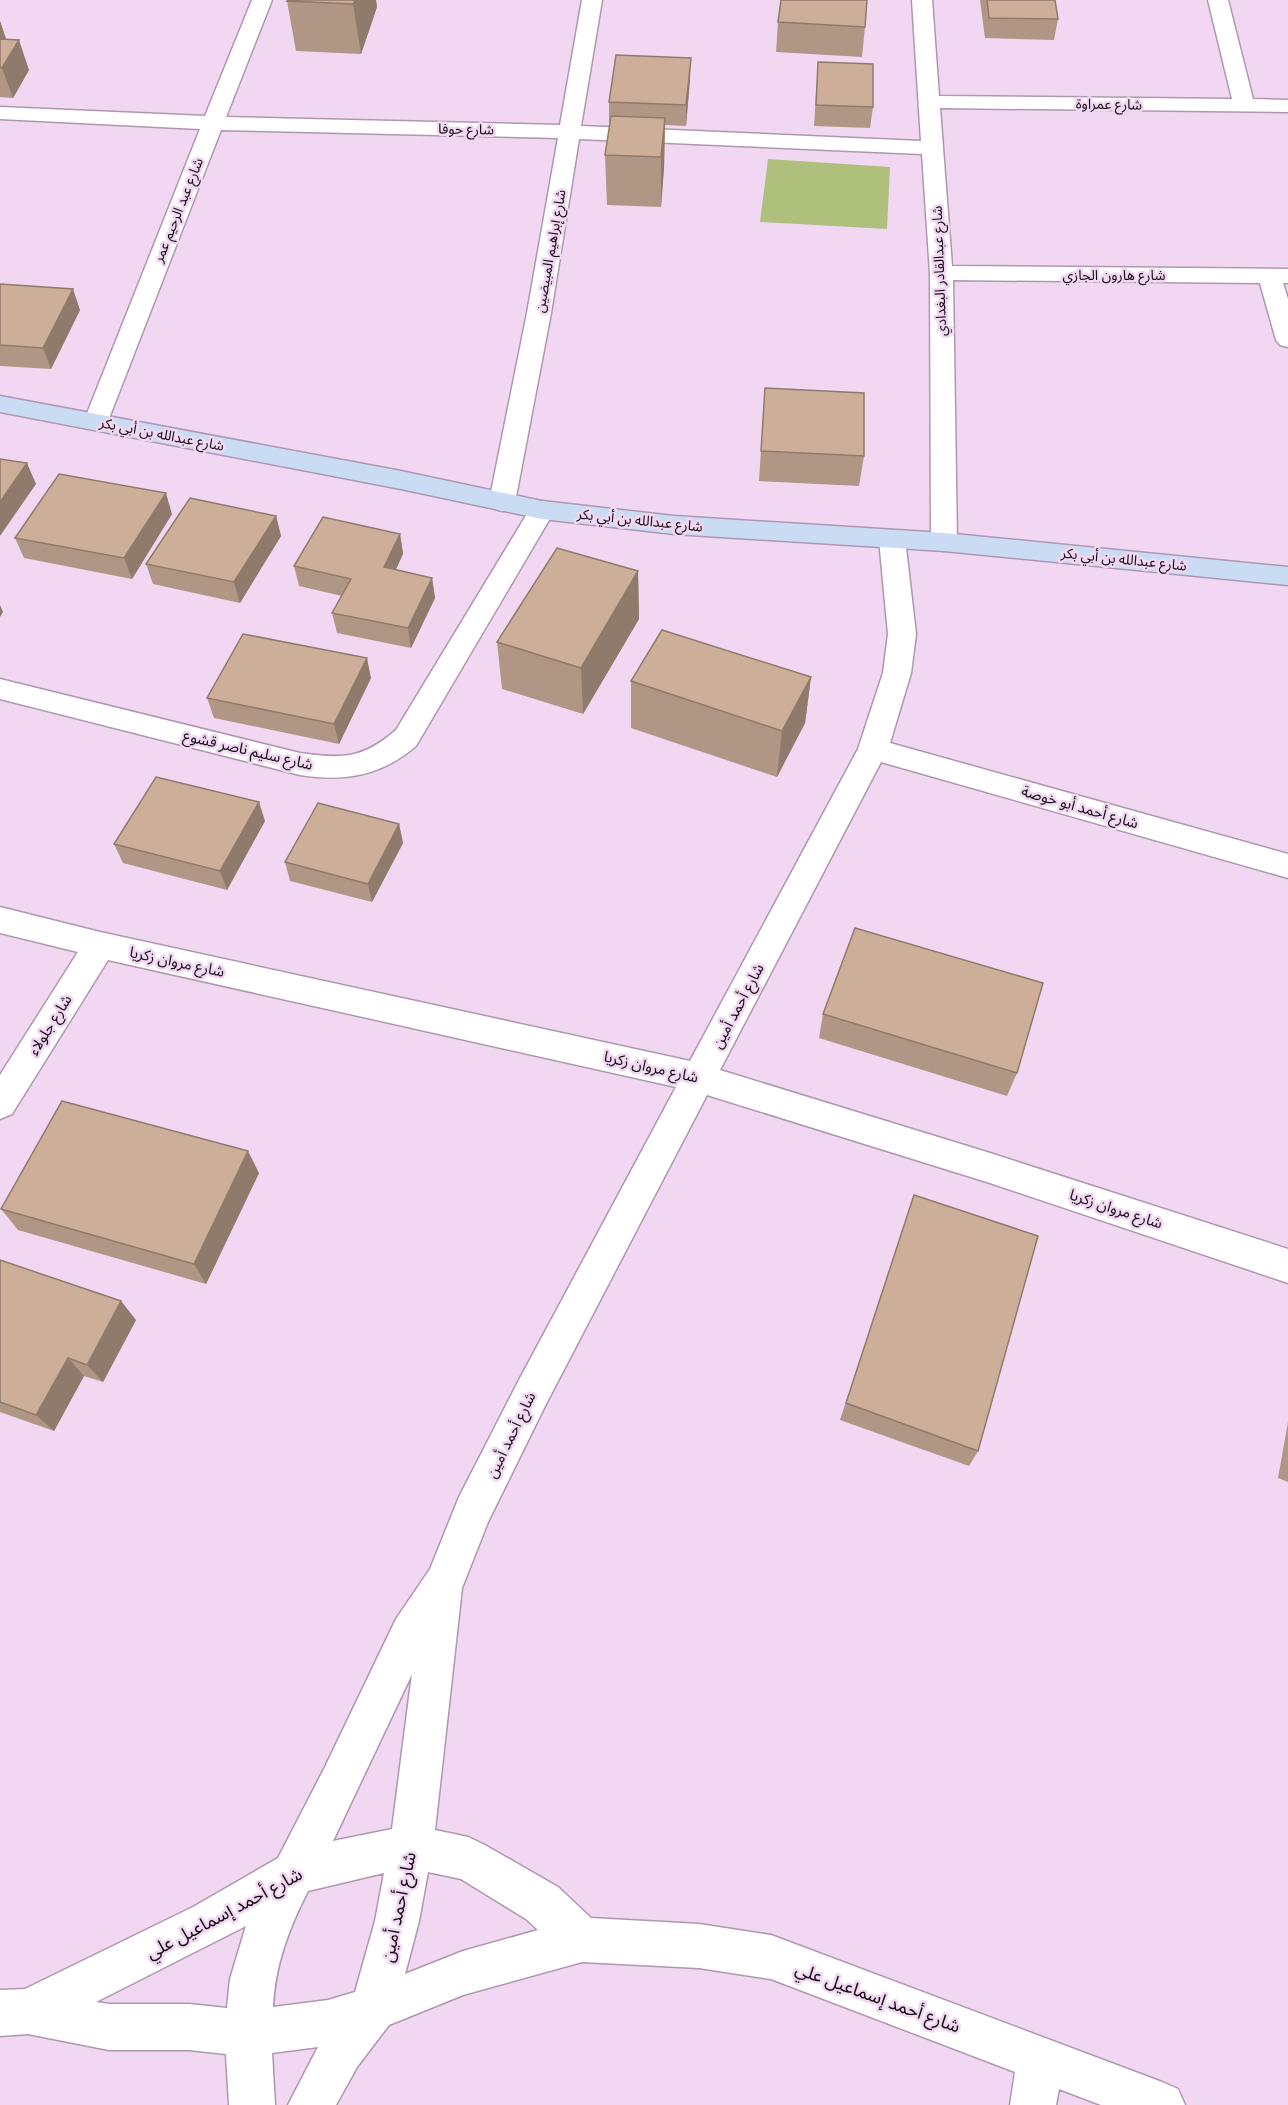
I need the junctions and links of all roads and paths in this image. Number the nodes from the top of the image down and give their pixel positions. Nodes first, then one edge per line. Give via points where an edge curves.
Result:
1 (262, 0) edge
2 (592, 0) edge
3 (922, 0) edge
4 (1218, 0) edge
5 (929, 102) junction
6 (1244, 106) junction
7 (1288, 106) edge
8 (0, 113) edge
9 (213, 123) junction
10 (571, 132) junction
11 (933, 148) junction
12 (940, 273) junction
13 (1279, 276) edge
14 (1288, 340) edge
15 (0, 404) edge
16 (96, 421) junction
17 (502, 502) junction
18 (542, 510) junction
19 (892, 540) junction
20 (944, 542) junction
21 (1288, 576) edge
22 (0, 689) edge
23 (873, 749) junction
24 (1288, 866) edge
25 (0, 920) edge
26 (100, 945) junction
27 (700, 1078) junction
28 (0, 1104) edge
29 (1288, 1266) edge
30 (444, 1583) junction
31 (411, 1847) junction
32 (296, 1872) junction
33 (582, 1940) junction
34 (373, 2009) junction
35 (14, 2012) edge
36 (248, 2033) junction
37 (1040, 2057) junction
38 (252, 2105) edge
39 (311, 2105) edge
40 (1033, 2105) edge
41 (1162, 2105) edge

1 - 9 street, شارع عبد الرحيم عمر
2 - 10 street, شارع إبراهيم المبيضين
3 - 5 street, شارع عبدالقادر البغدادي
4 - 6 street
5 - 6 street, شارع عمراوة
5 - 11 street, شارع عبدالقادر البغدادي
6 - 7 street, شارع عمراوة
8 - 9 street, شارع حوفا
9 - 10 street, شارع حوفا
9 - 16 street, شارع عبد الرحيم عمر
10 - 11 street, شارع حوفا
10 - 17 street, شارع إبراهيم المبيضين
11 - 12 street, شارع عبدالقادر البغدادي
12 - 13 street, شارع هارون الجازي
12 - 20 street, شارع عبدالقادر البغدادي
13 - 14 street
15 - 16 street, شارع عبدالله بن أبي بكر
16 - 17 street, شارع عبدالله بن أبي بكر
17 - 18 street, شارع عبدالله بن أبي بكر
18 - 19 street, شارع عبدالله بن أبي بكر via 675,525
18 - 22 street, شارع سليم ناصر قشوع via 406,738 372,763 326,768 300,764
19 - 20 street, شارع عبدالله بن أبي بكر
19 - 23 street, شارع أحمد أمين via 901,646 897,673
20 - 21 street, شارع عبدالله بن أبي بكر
23 - 24 street, شارع أحمد أبو خوصة
23 - 27 street, شارع أحمد أمين
25 - 26 street, شارع مروان زكريا
26 - 27 street, شارع مروان زكريا
26 - 28 street, شارع جلولاء
27 - 29 street, شارع مروان زكريا via 990,1167
27 - 30 street, شارع أحمد أمين via 532,1393 473,1511
30 - 31 street, شارع أحمد أمين
30 - 32 street, شارع أحمد أمين via 410,1633
31 - 32 street, شارع أحمد إسماعيل علي
31 - 33 street, شارع أحمد إسماعيل علي via 468,1859 542,1903
31 - 34 street, شارع أحمد أمين via 397,1921
32 - 35 street, شارع أحمد إسماعيل علي via 209,1923
32 - 36 street, شارع أحمد أمين via 271,1918 252,1979
33 - 34 street, شارع أحمد إسماعيل علي via 463,1973
33 - 37 street, شارع أحمد إسماعيل علي via 699,1946 771,1957
34 - 36 street, شارع أحمد إسماعيل علي via 328,2023
34 - 39 street, شارع أحمد أمين via 341,2051
35 - 36 street, شارع أحمد إسماعيل علي via 109,2027 189,2027
36 - 38 street, شارع أحمد أمين
37 - 40 street
37 - 41 street, شارع أحمد إسماعيل علي

